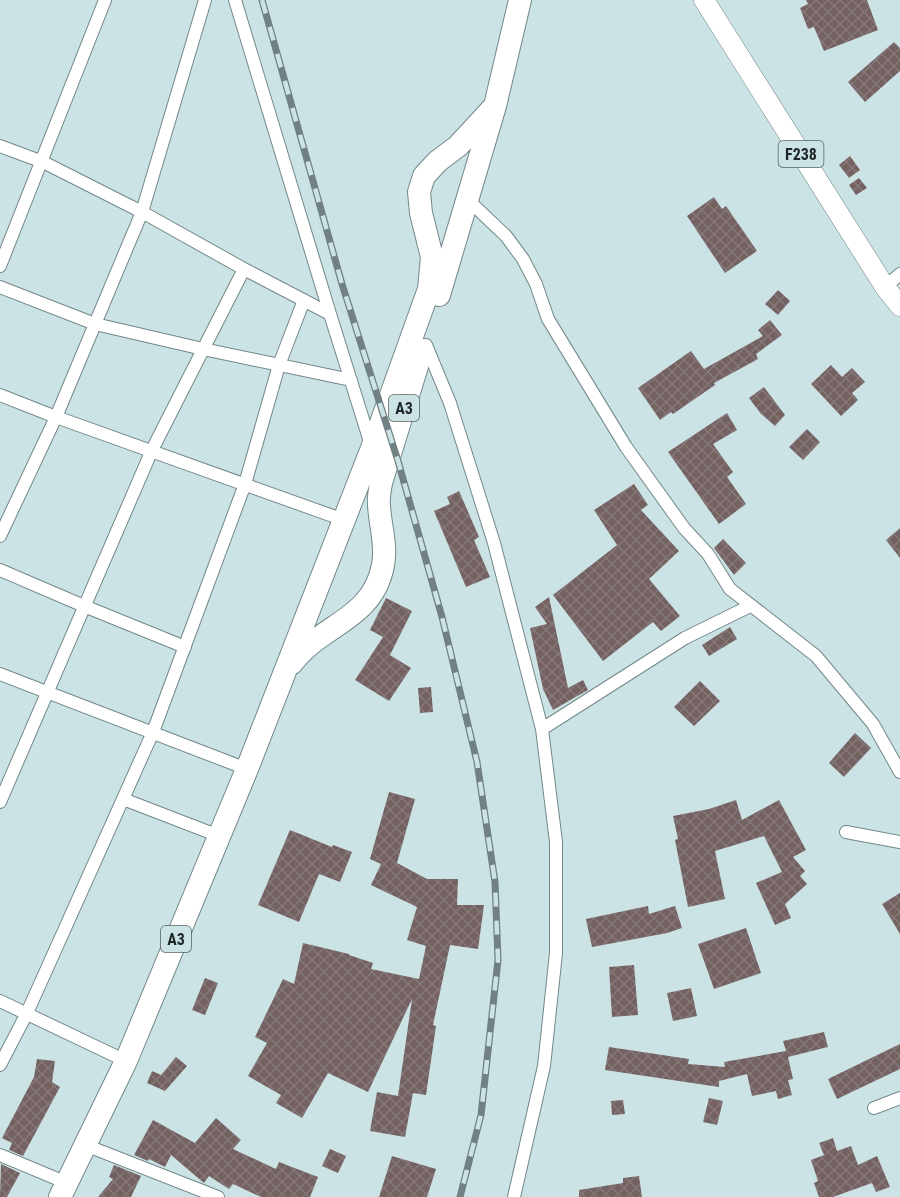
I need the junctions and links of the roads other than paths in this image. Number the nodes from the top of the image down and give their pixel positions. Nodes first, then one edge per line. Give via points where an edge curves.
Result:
1 (105, 0) edge
2 (205, 0) edge
3 (235, 0) edge
4 (520, 0) edge
5 (705, 0) edge
6 (495, 106) junction
7 (0, 146) edge
8 (43, 162) junction
9 (467, 199) junction
10 (142, 212) junction
11 (0, 266) edge
12 (244, 269) junction
13 (893, 280) edge
14 (0, 287) edge
15 (304, 300) junction
16 (900, 306) edge
17 (330, 314) junction
18 (95, 324) junction
19 (425, 342) junction
20 (203, 349) junction
21 (279, 365) junction
22 (351, 380) junction
23 (0, 395) edge
24 (56, 417) junction
25 (372, 448) junction
26 (152, 450) junction
27 (245, 484) junction
28 (344, 520) junction
29 (0, 536) edge
30 (0, 570) edge
31 (84, 606) junction
32 (750, 606) junction
33 (185, 647) junction
34 (0, 674) edge
35 (282, 677) junction
36 (47, 691) junction
37 (542, 729) junction
38 (153, 732) junction
39 (247, 769) junction
40 (900, 772) edge
41 (123, 799) junction
42 (0, 802) edge
43 (846, 832) dead end
44 (219, 836) junction
45 (900, 842) edge
46 (0, 1001) edge
47 (27, 1013) junction
48 (126, 1061) junction
49 (0, 1065) edge
50 (900, 1098) edge
51 (874, 1108) dead end
52 (85, 1145) junction
53 (0, 1155) edge
54 (63, 1190) edge
55 (218, 1197) edge
56 (514, 1197) edge

1 - 8 street
2 - 10 street
3 - 17 street
4 - 6 highway, A3
5 - 13 main road, F238
6 - 9 highway, A3
6 - 25 highway, A3 via 424,176 418,192 432,257 429,289
7 - 8 street
8 - 10 street
8 - 11 street
9 - 19 highway, A3
9 - 32 street via 506,236 523,259 548,319 626,447 730,589
10 - 12 street
10 - 18 street
12 - 15 street
12 - 20 street
13 - 16 main road, F238
14 - 18 street
15 - 17 street
15 - 21 street
17 - 22 street
18 - 20 street
18 - 24 street
19 - 35 highway, A3 via 381,483 379,503 385,546 376,585 356,613 314,641
19 - 37 street via 450,403 494,543
20 - 21 street
20 - 26 street
21 - 22 street
21 - 27 street
22 - 25 street
23 - 24 street
24 - 26 street
24 - 29 street
25 - 28 highway, A3
26 - 27 street
26 - 31 street
27 - 28 street
27 - 33 street
28 - 35 highway, A3
30 - 31 street
31 - 33 street
31 - 36 street
32 - 37 street via 685,638
32 - 40 street via 816,656 873,724
33 - 38 street
34 - 36 street
35 - 39 highway, A3
36 - 38 street
36 - 42 street
37 - 56 street via 556,842 556,952 544,1066
38 - 39 street
38 - 41 street
39 - 44 highway, A3
41 - 44 street
41 - 47 street
43 - 45 street
44 - 48 highway, A3
46 - 47 street
47 - 48 street
47 - 49 street
48 - 52 highway, A3
50 - 51 street
52 - 54 highway, A3
52 - 55 street
53 - 54 street

